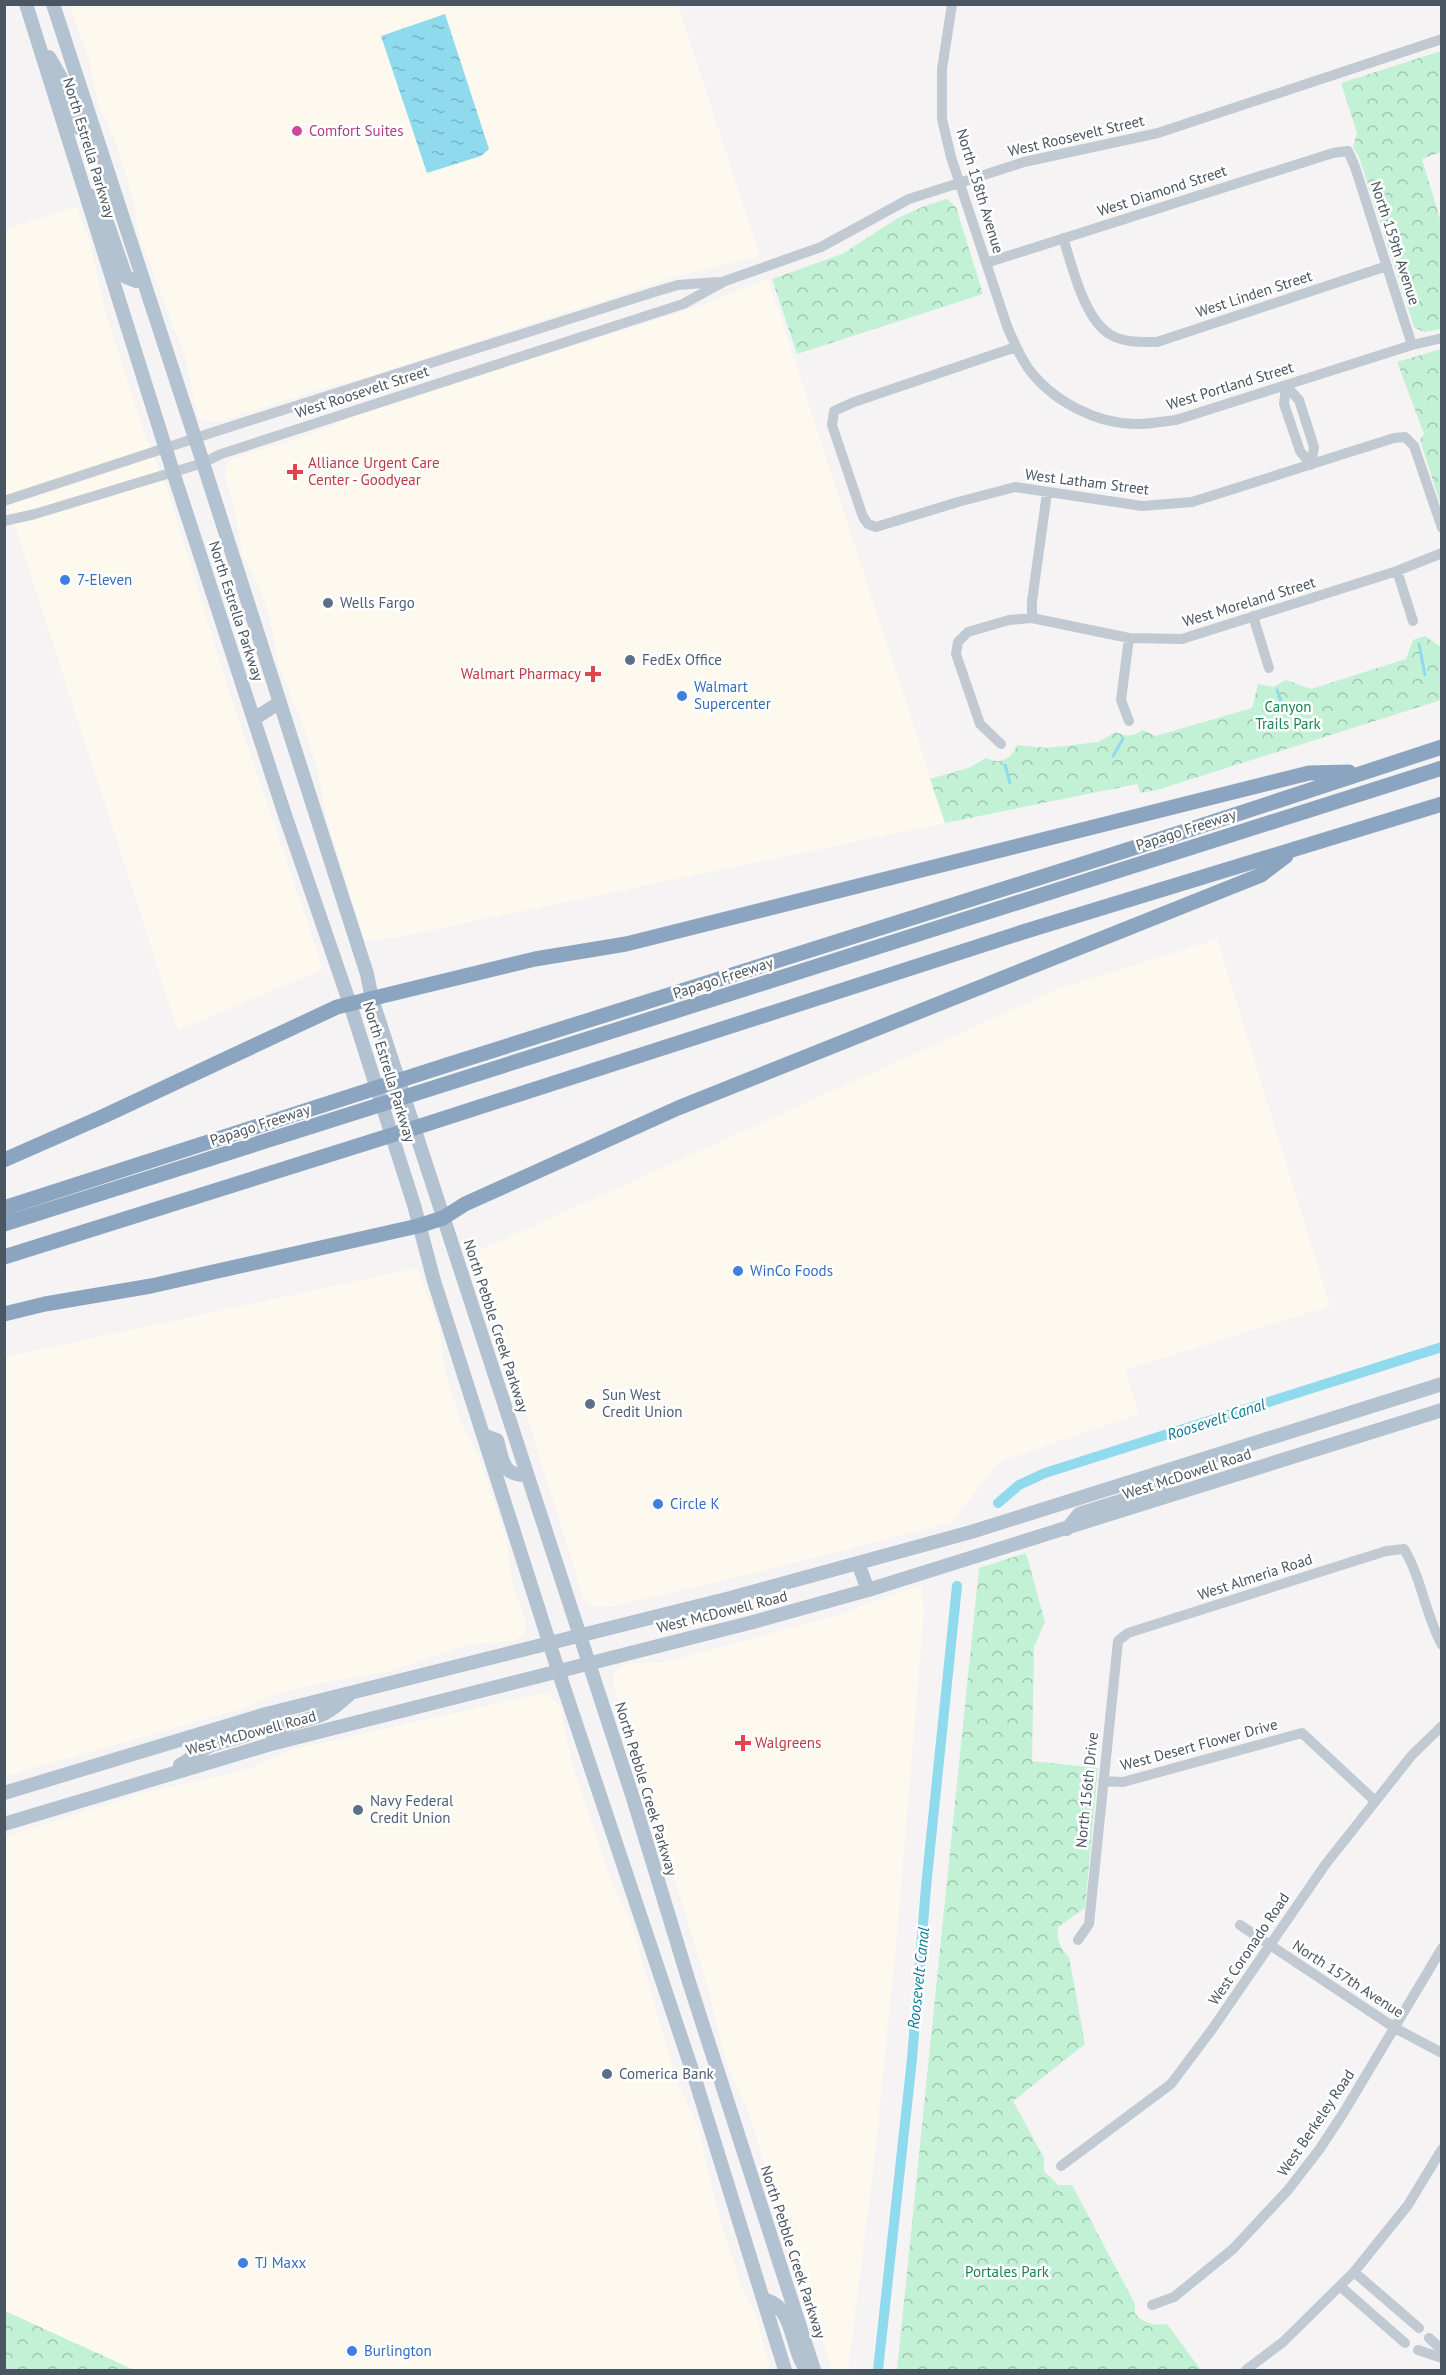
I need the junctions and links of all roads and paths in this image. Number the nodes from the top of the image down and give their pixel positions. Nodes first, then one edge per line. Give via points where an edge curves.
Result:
1 (26, 4) edge
2 (53, 4) edge
3 (952, 4) edge
4 (1442, 39) edge
5 (38, 41) junction
6 (91, 126) junction
7 (1348, 151) joint
8 (959, 182) junction
9 (86, 193) junction
10 (1063, 238) junction
11 (986, 263) junction
12 (1387, 266) junction
13 (143, 279) junction
14 (725, 281) junction
15 (1442, 338) edge
16 (1412, 345) junction
17 (1016, 347) junction
18 (1286, 386) junction
19 (195, 438) junction
20 (166, 449) junction
21 (203, 463) junction
22 (1311, 465) junction
23 (173, 471) junction
24 (1047, 493) junction
25 (4, 501) edge
26 (4, 521) edge
27 (1442, 528) edge
28 (1442, 553) edge
29 (1396, 571) junction
30 (1253, 616) junction
31 (1032, 618) junction
32 (1413, 621) dead end
33 (1129, 638) junction
34 (1269, 668) dead end
35 (280, 702) junction
36 (254, 719) junction
37 (1129, 721) dead end
38 (1001, 744) dead end
39 (1442, 747) edge
40 (1442, 768) edge
41 (1364, 772) junction
42 (1442, 804) edge
43 (1295, 849) junction
44 (372, 999) junction
45 (350, 1004) junction
46 (4, 1160) edge
47 (4, 1208) edge
48 (443, 1218) junction
49 (4, 1224) edge
50 (418, 1226) junction
51 (4, 1257) edge
52 (4, 1314) edge
53 (1442, 1384) edge
54 (1442, 1410) edge
55 (483, 1435) junction
56 (1170, 1470) junction
57 (528, 1475) junction
58 (1067, 1529) junction
59 (858, 1563) junction
60 (868, 1590) junction
61 (580, 1635) junction
62 (1118, 1641) joint
63 (550, 1643) junction
64 (1442, 1644) edge
65 (589, 1662) junction
66 (558, 1671) junction
67 (354, 1691) junction
68 (266, 1714) junction
69 (1442, 1726) edge
70 (272, 1744) junction
71 (169, 1773) junction
72 (1103, 1781) junction
73 (4, 1793) edge
74 (1374, 1800) junction
75 (4, 1824) edge
76 (1240, 1925) dead end
77 (1078, 1940) dead end
78 (1270, 1946) junction
79 (1442, 1948) edge
80 (1395, 2028) junction
81 (1442, 2053) edge
82 (1442, 2149) edge
83 (1061, 2166) dead end
84 (1354, 2272) junction
85 (1341, 2287) junction
86 (764, 2300) junction
87 (1152, 2305) dead end
88 (1429, 2338) dead end
89 (1418, 2350) dead end
90 (1442, 2350) edge
91 (1442, 2358) edge
92 (785, 2370) edge
93 (807, 2370) edge
94 (814, 2370) edge
95 (1246, 2370) edge

1 - 5 main road, North Estrella Parkway
2 - 6 main road, North Estrella Parkway
3 - 8 street, North 158th Avenue via 941,98 947,143
4 - 8 street, West Roosevelt Street via 1158,133 1024,162
5 - 6 main road via 60,76 78,128
5 - 9 main road, North Estrella Parkway
6 - 13 main road, North Estrella Parkway
7 - 10 street, West Diamond Street
7 - 12 street, North 159th Avenue
8 - 11 street, North 158th Avenue
8 - 14 street, West Roosevelt Street via 909,199 821,247
9 - 13 main road via 100,202 126,277
9 - 20 main road, North Estrella Parkway
10 - 11 street, West Diamond Street
10 - 12 street, West Linden Street via 1096,321 1110,334 1130,341 1157,342
11 - 17 street, North 158th Avenue
12 - 16 street, North 159th Avenue
13 - 19 main road, North Estrella Parkway
14 - 19 street, West Roosevelt Street via 678,285
14 - 21 street, West Roosevelt Street via 683,304
15 - 16 street, West Portland Street
16 - 18 street, West Portland Street
17 - 18 street, West Portland Street via 1026,366 1054,393 1075,408 1113,422 1176,420
17 - 24 street, West Latham Street via 854,402 834,411 832,425 863,517 876,527 1015,487
18 - 22 street via 1284,404 1300,451
19 - 20 street, West Roosevelt Street
19 - 21 main road, North Estrella Parkway
20 - 23 main road, North Estrella Parkway
20 - 25 street, West Roosevelt Street
21 - 23 street, West Roosevelt Street
21 - 35 main road, North Estrella Parkway
22 - 24 street, West Latham Street via 1171,505 1142,506
22 - 27 street, West Latham Street via 1405,437 1414,446
23 - 26 street, West Roosevelt Street
23 - 36 main road, North Estrella Parkway
24 - 31 street
28 - 29 street, West Moreland Street
29 - 30 street, West Moreland Street
29 - 32 street
30 - 33 street, West Moreland Street via 1182,639
30 - 34 street
31 - 33 street, West Moreland Street
31 - 38 street, West Moreland Street via 968,632 958,642 956,654 980,724
33 - 37 street via 1121,700
35 - 36 main road
35 - 44 main road, North Estrella Parkway
36 - 45 main road, North Estrella Parkway
39 - 41 highway, Papago Freeway
40 - 49 highway
41 - 44 highway via 1309,773 626,944 535,959
41 - 47 highway, Papago Freeway
42 - 43 highway
43 - 48 highway via 1260,875 678,1107 465,1204
43 - 51 highway
44 - 45 highway
44 - 48 main road, North Estrella Parkway
45 - 46 highway
45 - 50 main road, North Estrella Parkway
48 - 50 highway
48 - 57 main road, North Pebble Creek Parkway
50 - 52 highway via 151,1286
50 - 55 main road
53 - 56 main road, West McDowell Road
54 - 58 main road, West McDowell Road
55 - 57 main road via 496,1440 510,1473
55 - 63 main road
56 - 58 main road via 1159,1489 1079,1514
56 - 59 main road, West McDowell Road
57 - 61 main road, North Pebble Creek Parkway
58 - 60 main road, West McDowell Road
59 - 60 main road
59 - 61 main road, West McDowell Road
60 - 65 main road, West McDowell Road
61 - 63 main road, West McDowell Road
61 - 65 main road, North Pebble Creek Parkway
62 - 64 street, West Almeria Road via 1128,1633 1386,1551 1404,1549 1414,1566 1431,1625
62 - 72 street, North 156th Drive
63 - 66 main road
63 - 67 main road, West McDowell Road
65 - 66 main road, West McDowell Road
65 - 94 main road, North Pebble Creek Parkway
66 - 70 main road, West McDowell Road
66 - 86 main road via 695,2079
67 - 68 main road, West McDowell Road
67 - 70 main road via 327,1713 282,1728
68 - 71 main road via 254,1731 211,1746
68 - 73 main road, West McDowell Road
69 - 74 street, West Coronado Road
70 - 71 main road, West McDowell Road
71 - 75 main road, West McDowell Road
72 - 74 street, West Desert Flower Drive via 1123,1782 1302,1733
72 - 77 street, North 156th Drive via 1089,1924
74 - 78 street, West Coronado Road
76 - 78 street, North 157th Avenue
78 - 80 street, North 157th Avenue
78 - 83 street, West Coronado Road via 1171,2084
79 - 80 street, West Berkeley Road
80 - 81 street, North 157th Avenue
80 - 87 street, West Berkeley Road via 1319,2150 1288,2190 1233,2249 1174,2296
82 - 84 street via 1408,2205
84 - 85 street
84 - 85 street via 1415,2324 1402,2340
85 - 95 street via 1283,2342
86 - 92 main road
86 - 93 main road via 776,2304 783,2312 800,2362
88 - 90 street
89 - 91 street

